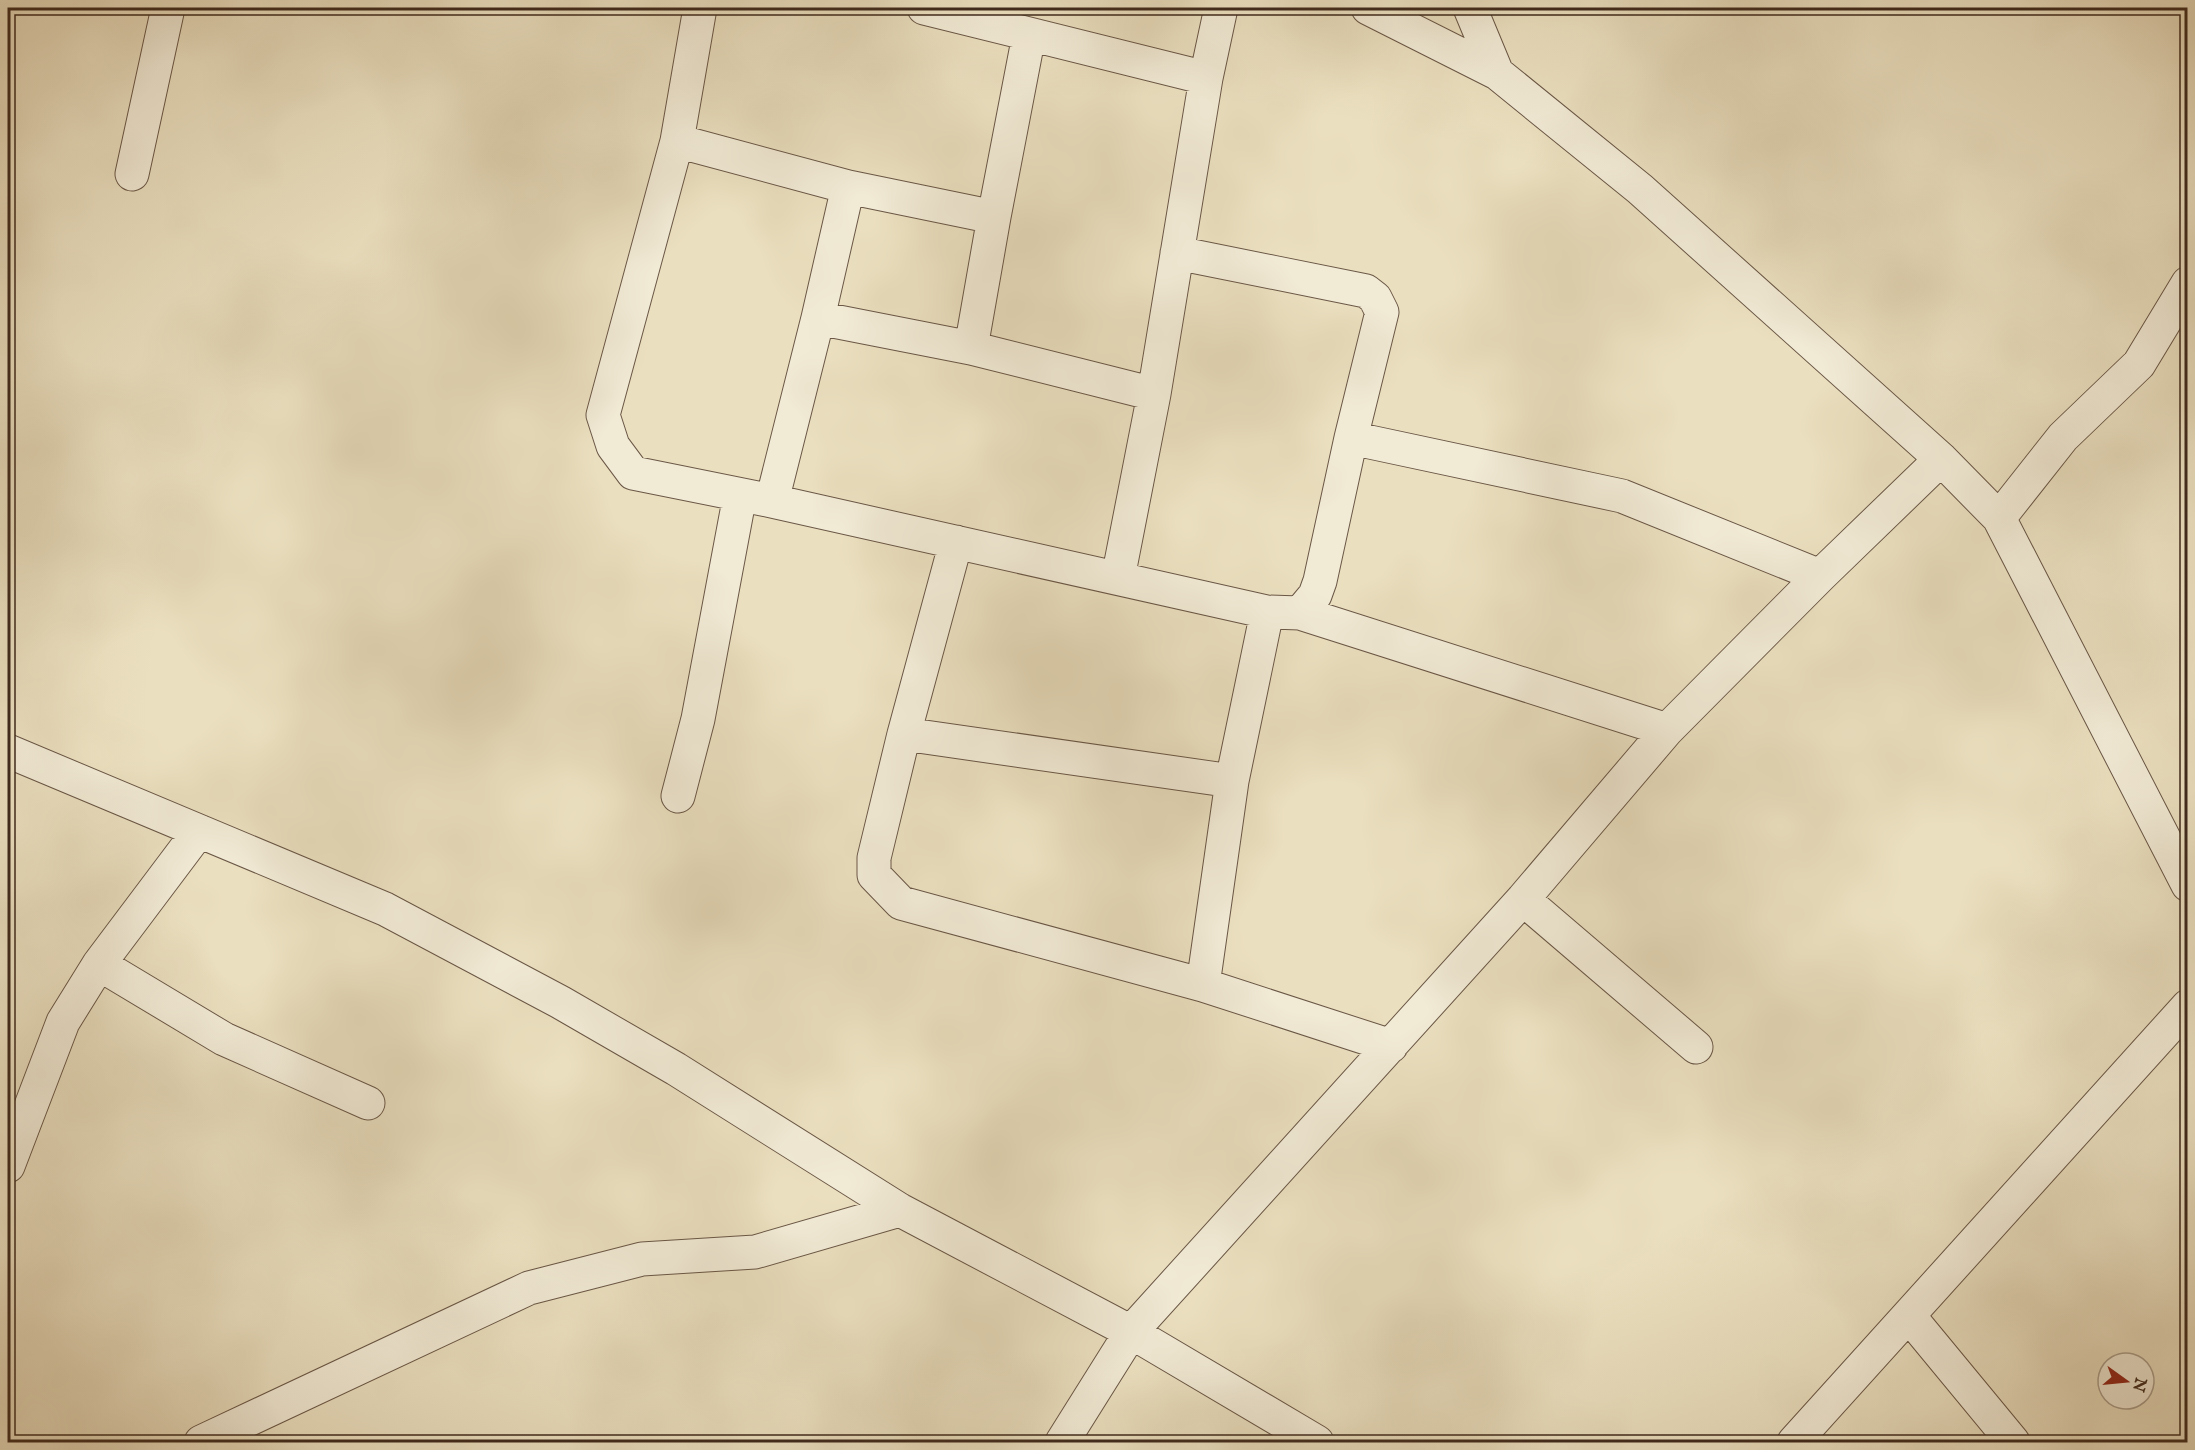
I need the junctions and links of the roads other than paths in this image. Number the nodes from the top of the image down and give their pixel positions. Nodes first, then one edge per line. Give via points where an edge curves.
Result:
1 (168, 8) edge
2 (700, 8) edge
3 (924, 8) edge
4 (1221, 8) edge
5 (1368, 8) edge
6 (1470, 8) edge
7 (1029, 34) junction
8 (1497, 73) junction
9 (1206, 78) junction
10 (677, 141) junction
11 (132, 174) dead end
12 (848, 187) junction
13 (994, 217) junction
14 (1177, 253) junction
15 (2187, 283) edge
16 (818, 318) junction
17 (971, 348) junction
18 (1154, 394) junction
19 (1351, 438) junction
20 (1941, 459) junction
21 (741, 495) junction
22 (772, 501) junction
23 (1999, 518) junction
24 (956, 542) junction
25 (1820, 576) junction
26 (1118, 578) junction
27 (1268, 612) junction
28 (1300, 613) junction
29 (1667, 730) junction
30 (904, 734) junction
31 (8, 751) edge
32 (1232, 781) junction
33 (678, 796) dead end
34 (199, 831) junction
35 (2187, 885) edge
36 (1523, 899) junction
37 (99, 964) junction
38 (1203, 985) junction
39 (2187, 1006) edge
40 (1391, 1046) junction
41 (1696, 1047) dead end
42 (368, 1103) dead end
43 (8, 1166) edge
44 (900, 1210) junction
45 (1909, 1316) junction
46 (1131, 1332) junction
47 (201, 1443) edge
48 (1062, 1443) edge
49 (1317, 1443) edge
50 (1794, 1443) edge
51 (2013, 1443) edge

1 - 11 street
2 - 10 street
3 - 7 street
4 - 9 street
5 - 8 street
6 - 8 street
7 - 9 street
7 - 13 street
8 - 20 street via 1640,189
9 - 14 street
10 - 12 street
10 - 21 street via 603,415 613,446 633,473
12 - 13 street
12 - 16 street
13 - 17 street
14 - 18 street
14 - 19 street via 1366,291 1375,298 1382,312
15 - 23 street via 2139,364 2063,437
16 - 17 street
16 - 22 street
17 - 18 street
18 - 26 street
19 - 25 street via 1622,496
19 - 28 street via 1320,580
20 - 23 street
20 - 25 street
21 - 22 street
21 - 33 street via 698,719
22 - 24 street
23 - 35 street
24 - 26 street
24 - 30 street
25 - 29 street
26 - 27 street
27 - 28 street
27 - 32 street
28 - 29 street
29 - 36 street
30 - 32 street
30 - 38 street via 874,858 874,875 901,903
31 - 34 street
32 - 38 street
34 - 37 street
34 - 44 street via 385,909 560,1002 676,1069
36 - 40 street
36 - 41 street
37 - 42 street via 224,1039
37 - 43 street via 63,1022
38 - 40 street
39 - 45 street
40 - 46 street
44 - 46 street
44 - 47 street via 755,1252 642,1259 529,1288
45 - 50 street
45 - 51 street
46 - 48 street
46 - 49 street

